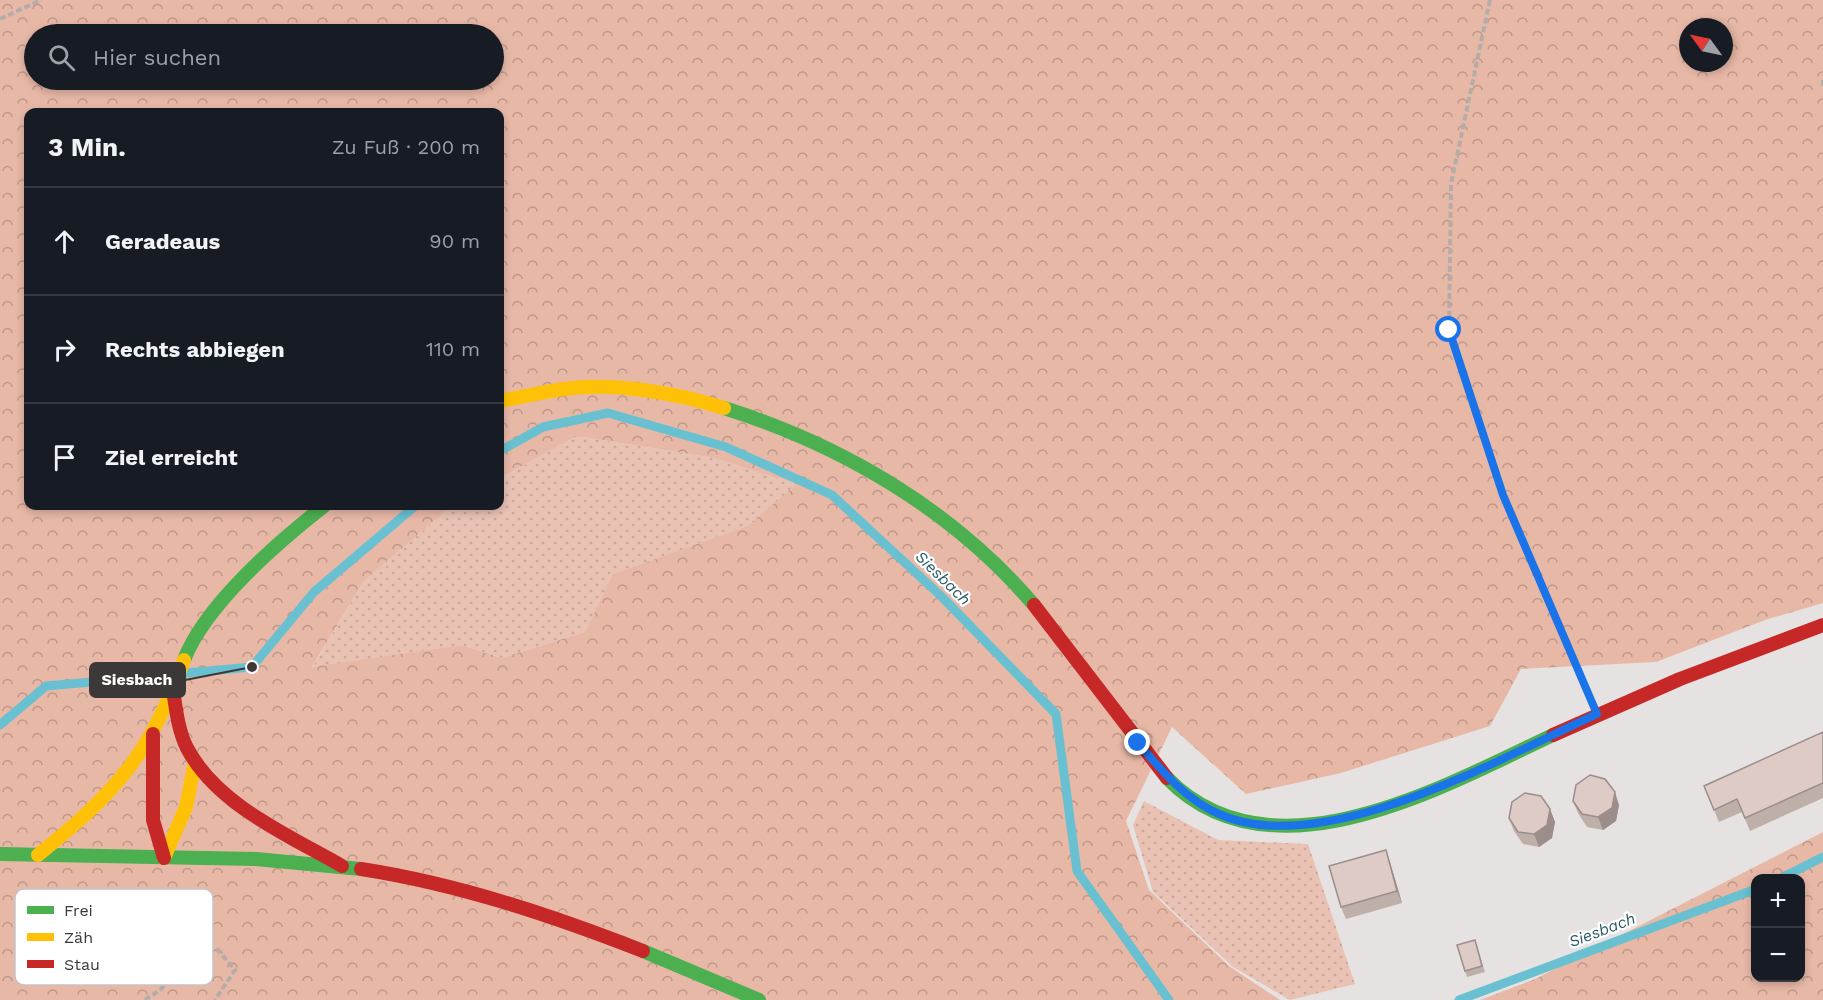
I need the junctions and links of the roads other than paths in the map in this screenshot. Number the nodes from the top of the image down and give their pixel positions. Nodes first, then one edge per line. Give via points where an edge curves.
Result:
1 (504, 400) edge
2 (319, 510) edge
3 (1823, 625) edge
4 (173, 690) junction
5 (153, 734) junction
6 (195, 762) junction
7 (0, 854) edge
8 (38, 855) junction
9 (164, 858) junction
10 (342, 867) junction
11 (759, 1000) edge

1 - 3 street via 566,388 650,390 711,403 763,421 820,445 887,481 952,526 1009,577 1175,786 1220,815 1244,822 1307,824 1406,800 1682,678
2 - 4 street via 262,561 210,617 186,655
4 - 5 street
4 - 6 street via 182,738
5 - 8 street via 109,793
5 - 9 street via 153,820
6 - 9 street via 186,807
6 - 10 street via 214,784 239,803
7 - 8 street
8 - 9 street
9 - 10 street via 264,860
10 - 11 street via 474,892 581,926

